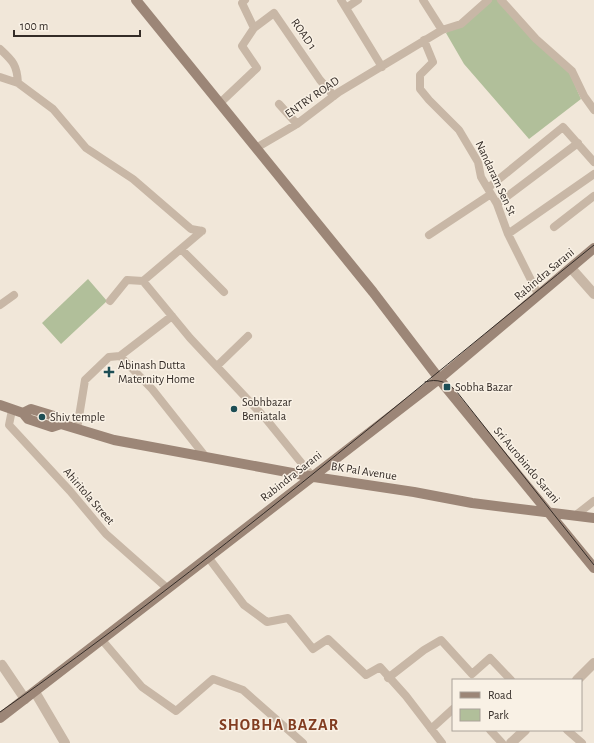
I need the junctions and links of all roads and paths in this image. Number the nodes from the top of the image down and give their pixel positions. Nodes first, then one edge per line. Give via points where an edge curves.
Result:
1 (136, 0) edge
2 (245, 0) edge
3 (341, 0) edge
4 (358, 0) edge
5 (423, 0) edge
6 (488, 0) edge
7 (501, 0) edge
8 (346, 8) junction
9 (254, 28) junction
10 (442, 30) junction
11 (424, 40) junction
12 (0, 49) edge
13 (382, 67) junction
14 (0, 77) edge
15 (18, 83) junction
16 (334, 96) junction
17 (220, 103) junction
18 (280, 104) dead end
19 (594, 110) edge
20 (297, 124) junction
21 (578, 143) junction
22 (256, 148) junction
23 (594, 162) edge
24 (594, 174) edge
25 (489, 191) junction
26 (594, 196) edge
27 (497, 204) junction
28 (554, 227) dead end
29 (508, 234) junction
30 (429, 235) dead end
31 (594, 248) edge
32 (181, 249) junction
33 (571, 268) junction
34 (144, 281) junction
35 (224, 292) dead end
36 (538, 294) junction
37 (594, 294) edge
38 (14, 296) dead end
39 (110, 301) dead end
40 (0, 305) edge
41 (172, 316) junction
42 (248, 336) dead end
43 (120, 356) junction
44 (217, 366) junction
45 (439, 379) junction
46 (0, 405) edge
47 (12, 410) junction
48 (77, 429) junction
49 (205, 456) junction
50 (312, 476) junction
51 (594, 501) edge
52 (550, 513) junction
53 (576, 515) junction
54 (594, 518) edge
55 (208, 557) junction
56 (594, 568) edge
57 (167, 588) junction
58 (102, 640) junction
59 (594, 663) edge
60 (0, 666) edge
61 (388, 678) junction
62 (510, 679) edge
63 (578, 679) edge
64 (35, 692) junction
65 (25, 699) junction
66 (452, 709) edge
67 (0, 718) edge
68 (430, 728) junction
69 (491, 731) edge
70 (524, 731) edge
71 (568, 731) edge
72 (65, 743) edge
73 (303, 743) edge
74 (442, 743) edge
75 (502, 743) edge
76 (511, 743) edge
77 (582, 743) edge

1 - 17 main road, Sri Aurobindo Sarani
2 - 9 street via 242,3
3 - 8 street
4 - 8 street
5 - 10 street
6 - 10 street, ENTRY ROAD via 461,24
7 - 19 street via 536,39 572,71
8 - 13 street
9 - 16 street, ROAD 1 via 274,13
9 - 17 street via 242,46 257,68
10 - 11 street, ENTRY ROAD
11 - 13 street, ENTRY ROAD
11 - 25 street, Nandaram Sen St via 433,62 420,75 420,89 458,130 478,162 481,177
12 - 15 street via 17,69
13 - 16 street, ENTRY ROAD
14 - 15 street
15 - 32 street via 53,110 86,148 133,179 191,229 202,231
16 - 20 street, ENTRY ROAD
17 - 22 main road, Sri Aurobindo Sarani
18 - 20 street
20 - 22 street, ENTRY ROAD
21 - 23 street
21 - 25 street via 563,127
21 - 27 street
22 - 45 main road, Sri Aurobindo Sarani via 373,292
24 - 29 street
25 - 27 street, Nandaram Sen St
25 - 30 street
26 - 28 street
27 - 29 street, Nandaram Sen St
29 - 36 street, Nandaram Sen St
31 - 33 main road, Rabindra Sarani
32 - 34 street
32 - 35 street
33 - 36 main road, Rabindra Sarani
33 - 37 street
34 - 39 street via 127,280
34 - 41 street
36 - 45 main road, Rabindra Sarani
38 - 40 street
41 - 43 street
41 - 44 street
42 - 44 street
43 - 48 street via 109,357 84,380
43 - 49 street via 152,389
44 - 50 street via 266,419
45 - 50 main road, Rabindra Sarani
45 - 52 main road, Sri Aurobindo Sarani
46 - 47 main road, BK Pal Avenue
47 - 48 main road, BK Pal Avenue via 23,413 28,419 52,427 61,424
47 - 57 street, Ahiritola Street via 9,425 106,534
48 - 49 main road, BK Pal Avenue via 114,440
49 - 50 main road, BK Pal Avenue
50 - 52 main road, BK Pal Avenue via 472,503
50 - 55 main road, Rabindra Sarani
51 - 53 street
52 - 53 main road, BK Pal Avenue
52 - 56 main road, Sri Aurobindo Sarani
53 - 54 main road, BK Pal Avenue
55 - 57 main road, Rabindra Sarani
55 - 61 street via 244,605 266,622 288,618 313,649 328,638 366,675 380,667
57 - 58 main road, Rabindra Sarani
58 - 64 main road, Rabindra Sarani
58 - 73 street via 142,687 176,711 213,679 243,690
59 - 63 street
60 - 65 street
61 - 62 street via 441,640 472,674 490,658
61 - 68 street via 406,696
64 - 65 main road, Rabindra Sarani
64 - 72 street
65 - 67 main road, Rabindra Sarani
66 - 68 street
68 - 74 street
69 - 75 street
70 - 76 street
71 - 77 street

